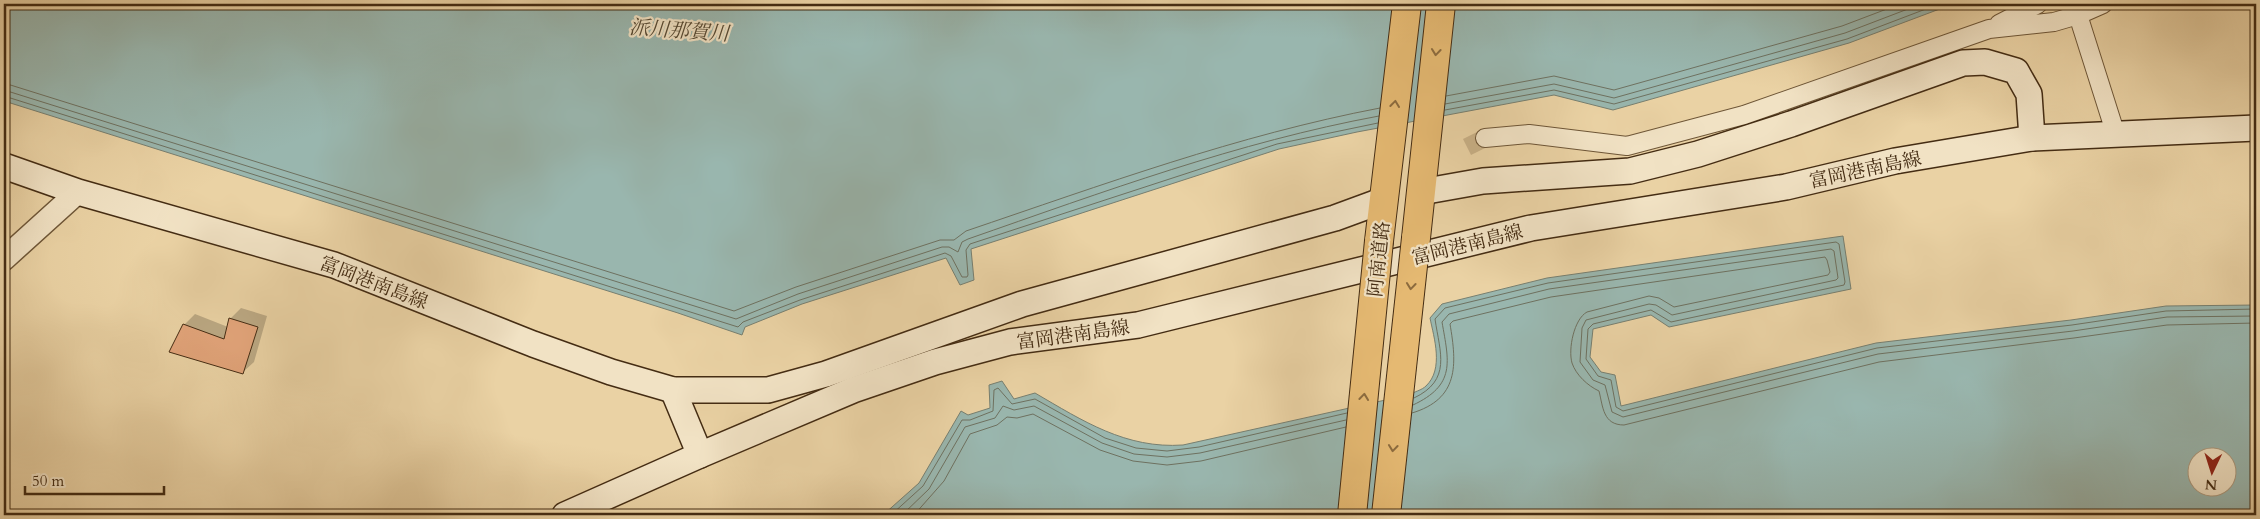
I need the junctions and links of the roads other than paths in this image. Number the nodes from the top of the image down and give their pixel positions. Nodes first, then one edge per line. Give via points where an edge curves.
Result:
1 (1407, 4) edge
2 (1441, 4) edge
3 (2038, 4) edge
4 (2103, 4) edge
5 (2078, 15) junction
6 (1990, 29) junction
7 (2256, 128) edge
8 (2116, 135) junction
9 (1485, 138) tunnel mouth
10 (2032, 138) junction
11 (4, 166) edge
12 (78, 192) junction
13 (1421, 192) junction
14 (1384, 200) junction
15 (4, 259) edge
16 (674, 390) junction
17 (700, 455) junction
18 (564, 515) edge
19 (1352, 515) edge
20 (1386, 515) edge

14 -> 1 highway, 阿南道路
2 -> 13 highway, 阿南道路
3 - 6 street
4 - 5 street
5 - 6 street via 2054,22
5 - 8 street
6 - 9 street via 1744,116 1627,146 1529,134
7 - 8 main road, 富岡港南島線
8 - 10 main road, 富岡港南島線
10 - 13 main road via 2029,94 2016,71 1985,62 1963,63 1763,133 1630,171 1483,182
10 - 17 main road, 富岡港南島線 via 1895,161 1786,187 1530,228 1138,325 1010,342 936,362 853,390
11 - 12 main road, 富岡港南島線
12 - 15 street
12 - 16 main road, 富岡港南島線 via 334,265 533,344
13 -> 20 highway, 阿南道路, bridge
14 - 16 main road, 富岡港南島線 via 1335,218 1022,304 826,374 768,390
19 -> 14 highway, 阿南道路, bridge
16 - 17 main road
17 - 18 main road, 富岡港南島線

